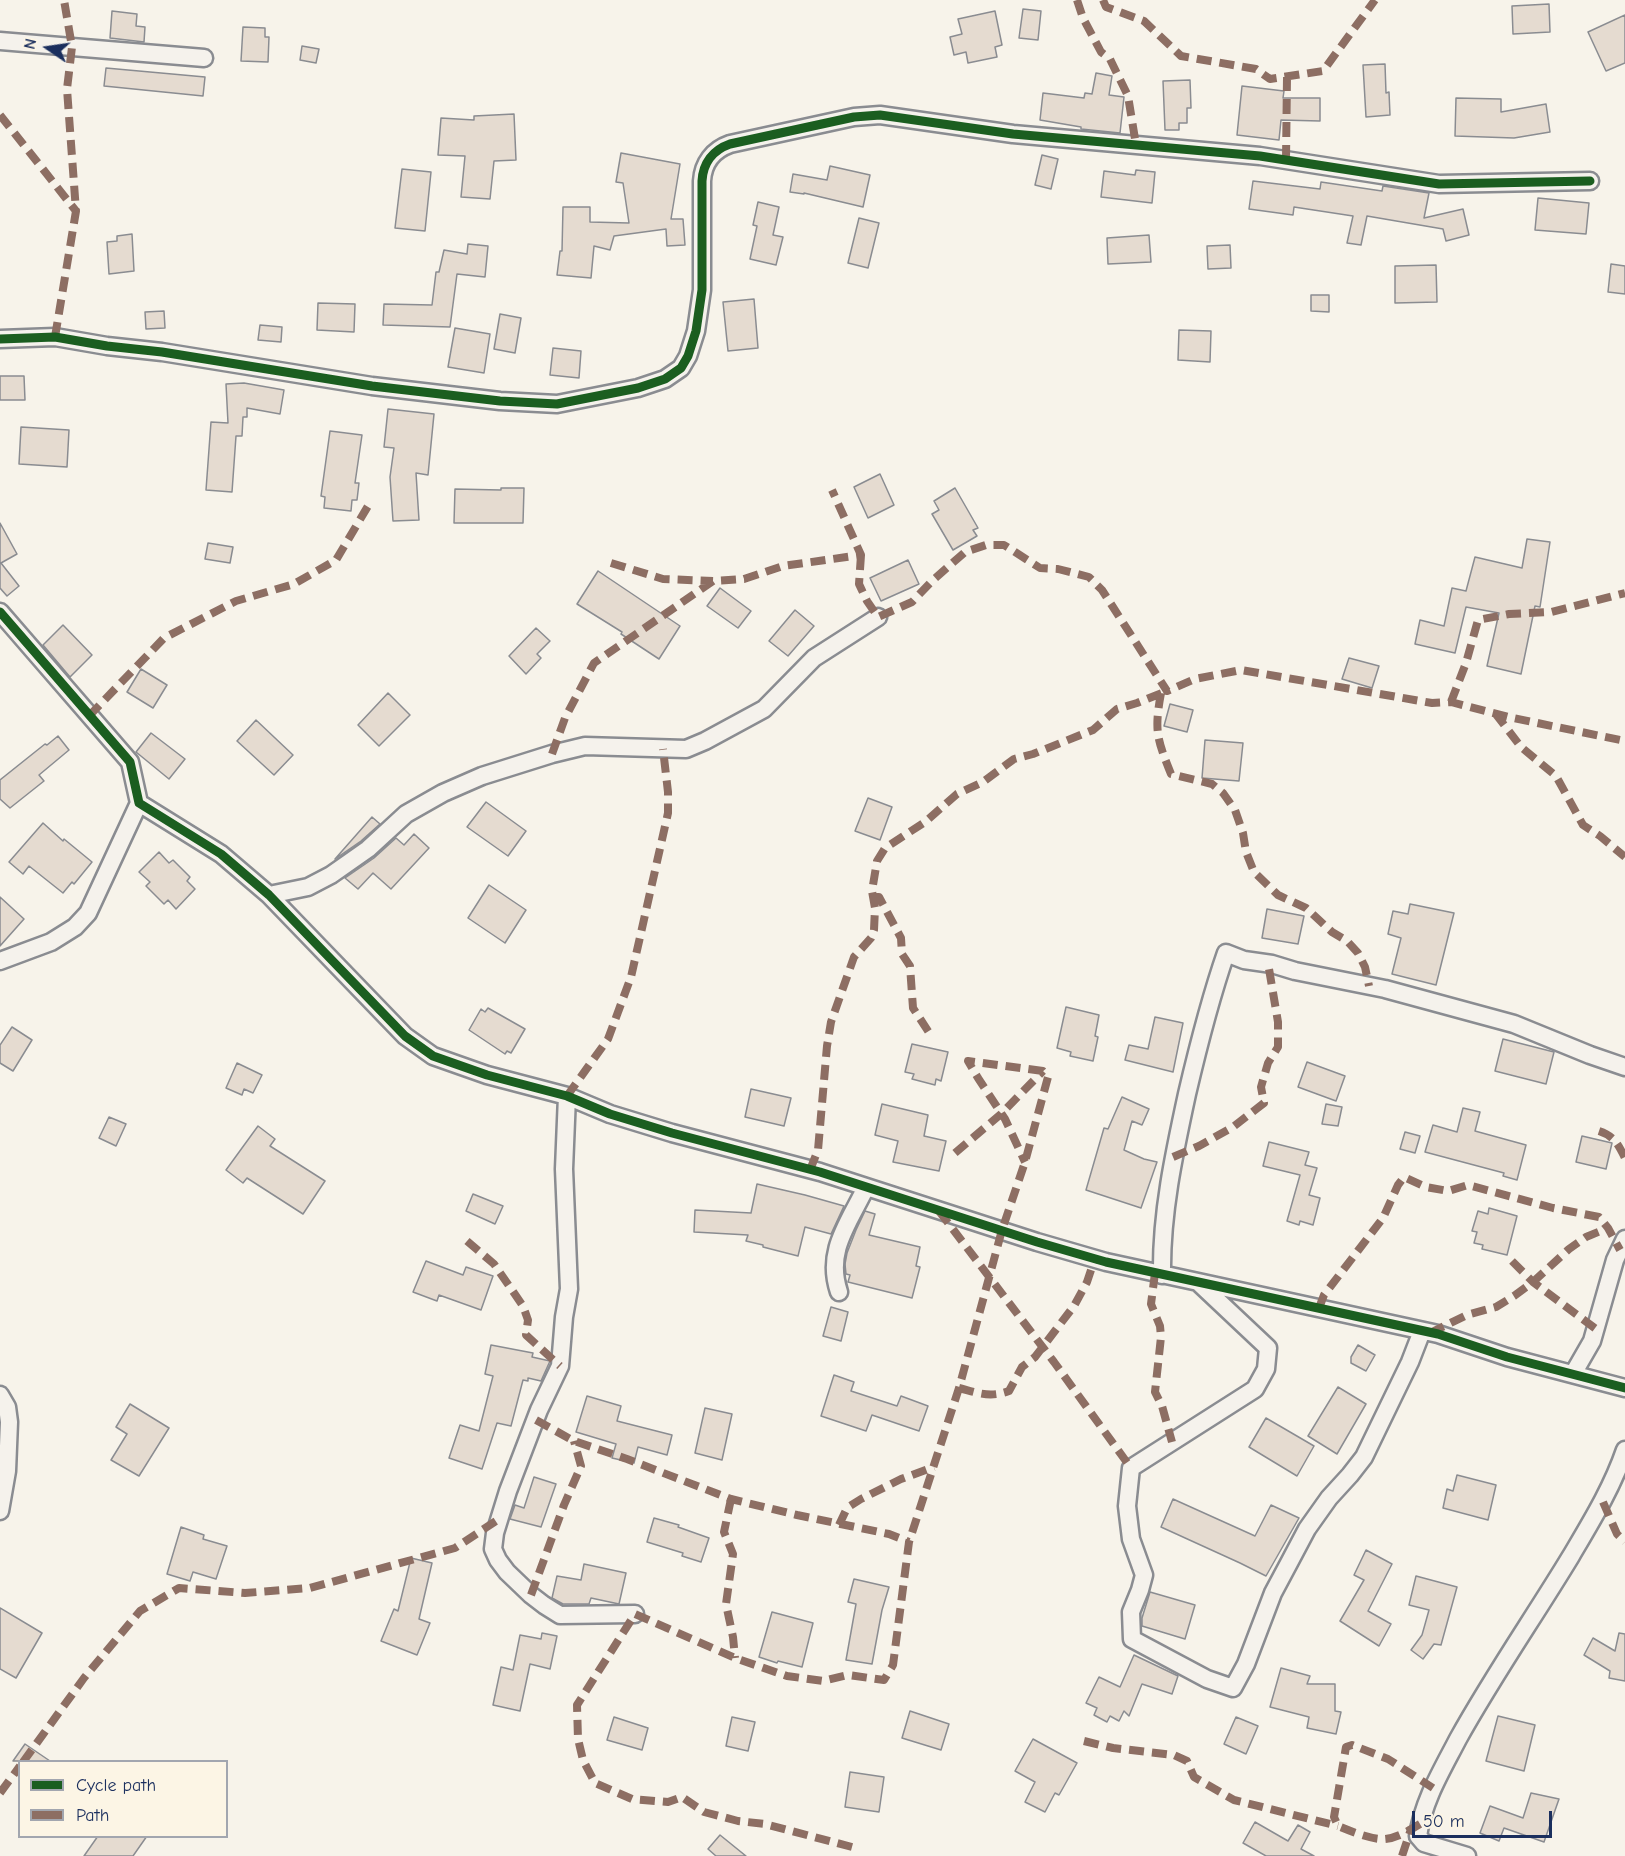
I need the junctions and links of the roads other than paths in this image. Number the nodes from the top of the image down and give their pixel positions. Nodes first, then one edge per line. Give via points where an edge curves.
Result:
1 (0, 41) edge
2 (204, 58) dead end
3 (1590, 181) dead end
4 (0, 339) edge
5 (0, 612) edge
6 (878, 617) dead end
7 (139, 803) junction
8 (269, 895) junction
9 (0, 962) edge
10 (1625, 1068) edge
11 (567, 1096) junction
12 (866, 1187) junction
13 (1625, 1239) edge
14 (1162, 1275) junction
15 (1197, 1282) junction
16 (839, 1292) dead end
17 (1422, 1331) junction
18 (1573, 1374) junction
19 (1625, 1388) edge
20 (0, 1395) edge
21 (1625, 1450) edge
22 (0, 1511) edge
23 (635, 1614) dead end
24 (1467, 1856) edge

1 - 2 street
3 - 4 street via 1440,184 1260,156 1013,134 880,115 854,117 730,144 718,148 710,158 702,181 702,290 696,331 681,368 665,380 638,388 557,404 500,401 372,386 55,337
5 - 7 street via 130,762
6 - 8 street via 814,658 764,709 705,741 686,749 585,746 482,776 406,814 368,849 331,875 308,887
7 - 8 street via 221,855
7 - 9 street via 88,913 51,942
8 - 11 street via 405,1036 433,1056
10 - 14 street via 1514,1024 1385,989 1226,954 1198,1049 1173,1157 1161,1244
11 - 12 street via 672,1133
11 - 23 street via 564,1169 569,1289 560,1366 508,1491 493,1550 515,1580 560,1615
12 - 14 street via 1036,1242
12 - 16 street via 834,1258
13 - 18 street via 1592,1341
14 - 15 street
15 - 17 street
15 - 17 street via 1268,1347 1266,1369 1255,1389 1131,1468 1127,1506 1131,1539 1144,1575 1131,1612 1132,1639 1207,1679 1233,1688 1293,1554 1329,1498 1364,1457
17 - 18 street
18 - 19 street
20 - 22 street via 9,1422
21 - 24 street via 1603,1502 1479,1701 1429,1795 1418,1836 1424,1843

